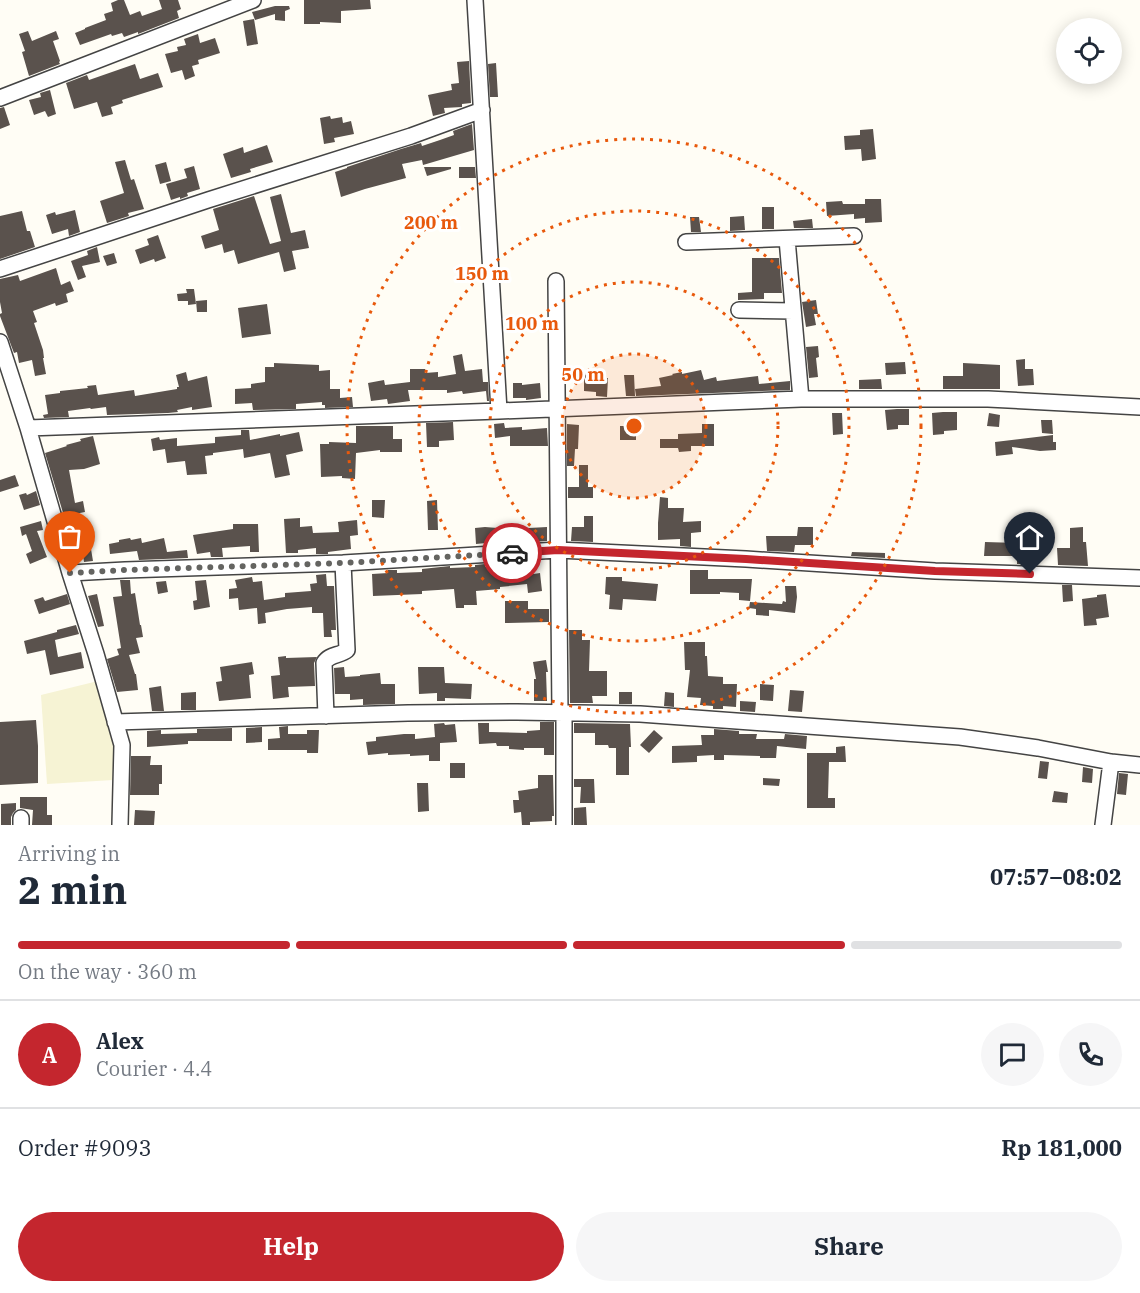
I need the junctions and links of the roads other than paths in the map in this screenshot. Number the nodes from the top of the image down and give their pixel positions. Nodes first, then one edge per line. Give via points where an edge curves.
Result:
1 (253, 0) edge
2 (475, 0) edge
3 (0, 98) edge
4 (482, 110) junction
5 (854, 236) dead end
6 (787, 239) junction
7 (686, 242) dead end
8 (0, 269) edge
9 (556, 281) dead end
10 (739, 310) dead end
11 (793, 311) junction
12 (0, 342) edge
13 (4, 369) edge
14 (801, 399) junction
15 (1140, 407) edge
16 (557, 408) junction
17 (499, 411) junction
18 (28, 428) junction
19 (558, 550) junction
20 (343, 563) junction
21 (70, 573) junction
22 (1140, 578) edge
23 (562, 713) junction
24 (326, 716) junction
25 (115, 722) junction
26 (1111, 762) junction
27 (1140, 765) edge
28 (120, 825) edge
29 (564, 825) edge
30 (1103, 825) edge

1 - 3 street
2 - 4 street
4 - 8 street
4 - 17 street
5 - 6 street
6 - 7 street
6 - 11 street
9 - 16 street
10 - 11 street
11 - 14 street
12 - 13 street
13 - 18 street
14 - 15 street via 988,399
14 - 16 street
16 - 17 street
16 - 19 street
17 - 18 street
18 - 21 street
19 - 20 street
19 - 22 street
19 - 23 street
20 - 21 street
20 - 24 street via 346,650 324,663
21 - 25 street
23 - 24 street
23 - 26 street via 640,714 949,736
23 - 29 street
24 - 25 street
25 - 28 street via 122,746
26 - 27 street
26 - 30 street

